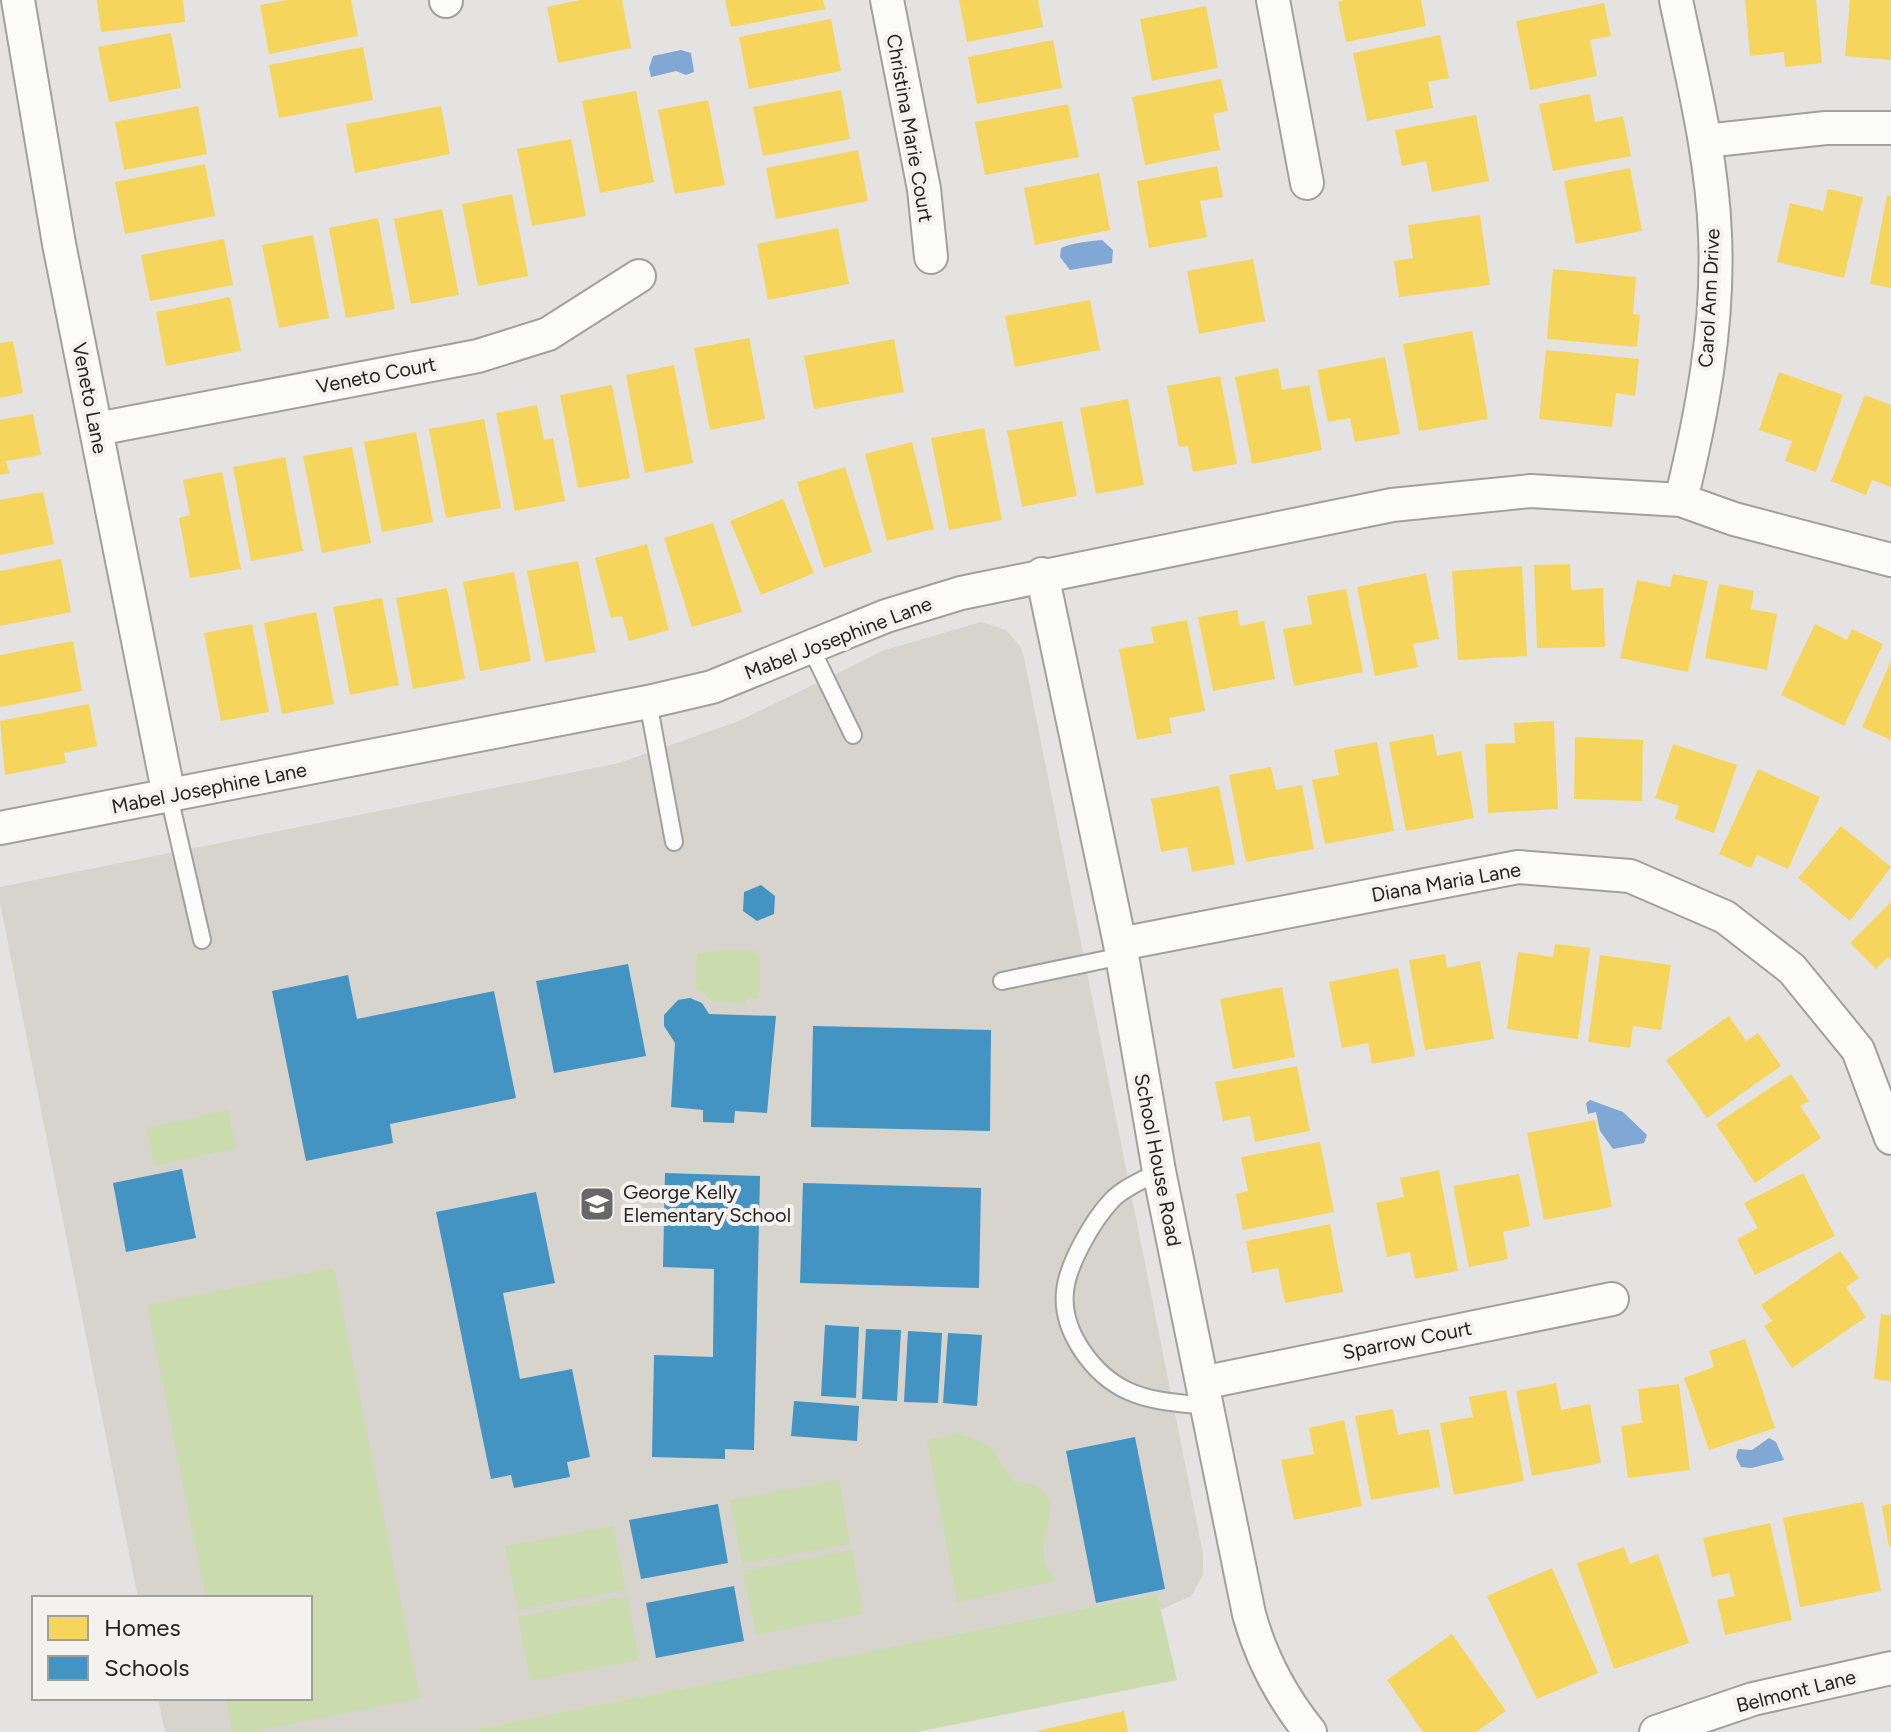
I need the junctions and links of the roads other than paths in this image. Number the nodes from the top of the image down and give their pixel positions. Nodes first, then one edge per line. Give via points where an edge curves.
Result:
1 (18, 0) edge
2 (887, 0) edge
3 (1273, 0) edge
4 (1676, 0) edge
5 (1891, 128) edge
6 (1705, 141) junction
7 (1307, 183) dead end
8 (931, 257) dead end
9 (639, 276) dead end
10 (97, 429) junction
11 (1681, 500) junction
12 (1891, 560) edge
13 (1042, 574) junction
14 (810, 646) junction
15 (648, 702) junction
16 (853, 735) dead end
17 (169, 796) junction
18 (0, 828) edge
19 (674, 842) dead end
20 (202, 940) dead end
21 (1121, 950) junction
22 (1002, 981) dead end
23 (1891, 1138) edge
24 (1159, 1171) junction
25 (1612, 1299) dead end
26 (1204, 1394) junction
27 (1891, 1668) edge
28 (1310, 1732) edge
29 (1656, 1732) edge

1 - 10 street, Veneto Lane
2 - 8 street, Christina Marie Court via 924,189
3 - 7 street
4 - 6 street, Carol Ann Drive
5 - 6 street via 1826,128
6 - 11 street, Carol Ann Drive via 1715,235 1712,318 1700,415
9 - 10 street, Veneto Court via 548,334 478,356
10 - 17 street, Veneto Lane
11 - 12 street, Mabel Josephine Lane
11 - 13 street, Mabel Josephine Lane via 1531,491 1392,505
13 - 14 street, Mabel Josephine Lane via 886,616
13 - 21 street, School House Road
14 - 15 street, Mabel Josephine Lane via 712,687
14 - 16 lane
15 - 17 street, Mabel Josephine Lane
15 - 19 lane
17 - 18 street, Mabel Josephine Lane
17 - 20 lane
21 - 22 lane
21 - 23 street, Diana Maria Lane via 1518,867 1630,876 1725,917 1792,969 1858,1050
21 - 24 street, School House Road
24 - 26 street, School House Road
24 - 26 lane via 1113,1199 1075,1257 1065,1292 1067,1317 1085,1353 1103,1375 1126,1390 1152,1400
25 - 26 street, Sparrow Court
26 - 28 street, School House Road via 1258,1648
27 - 29 street, Belmont Lane via 1753,1699

